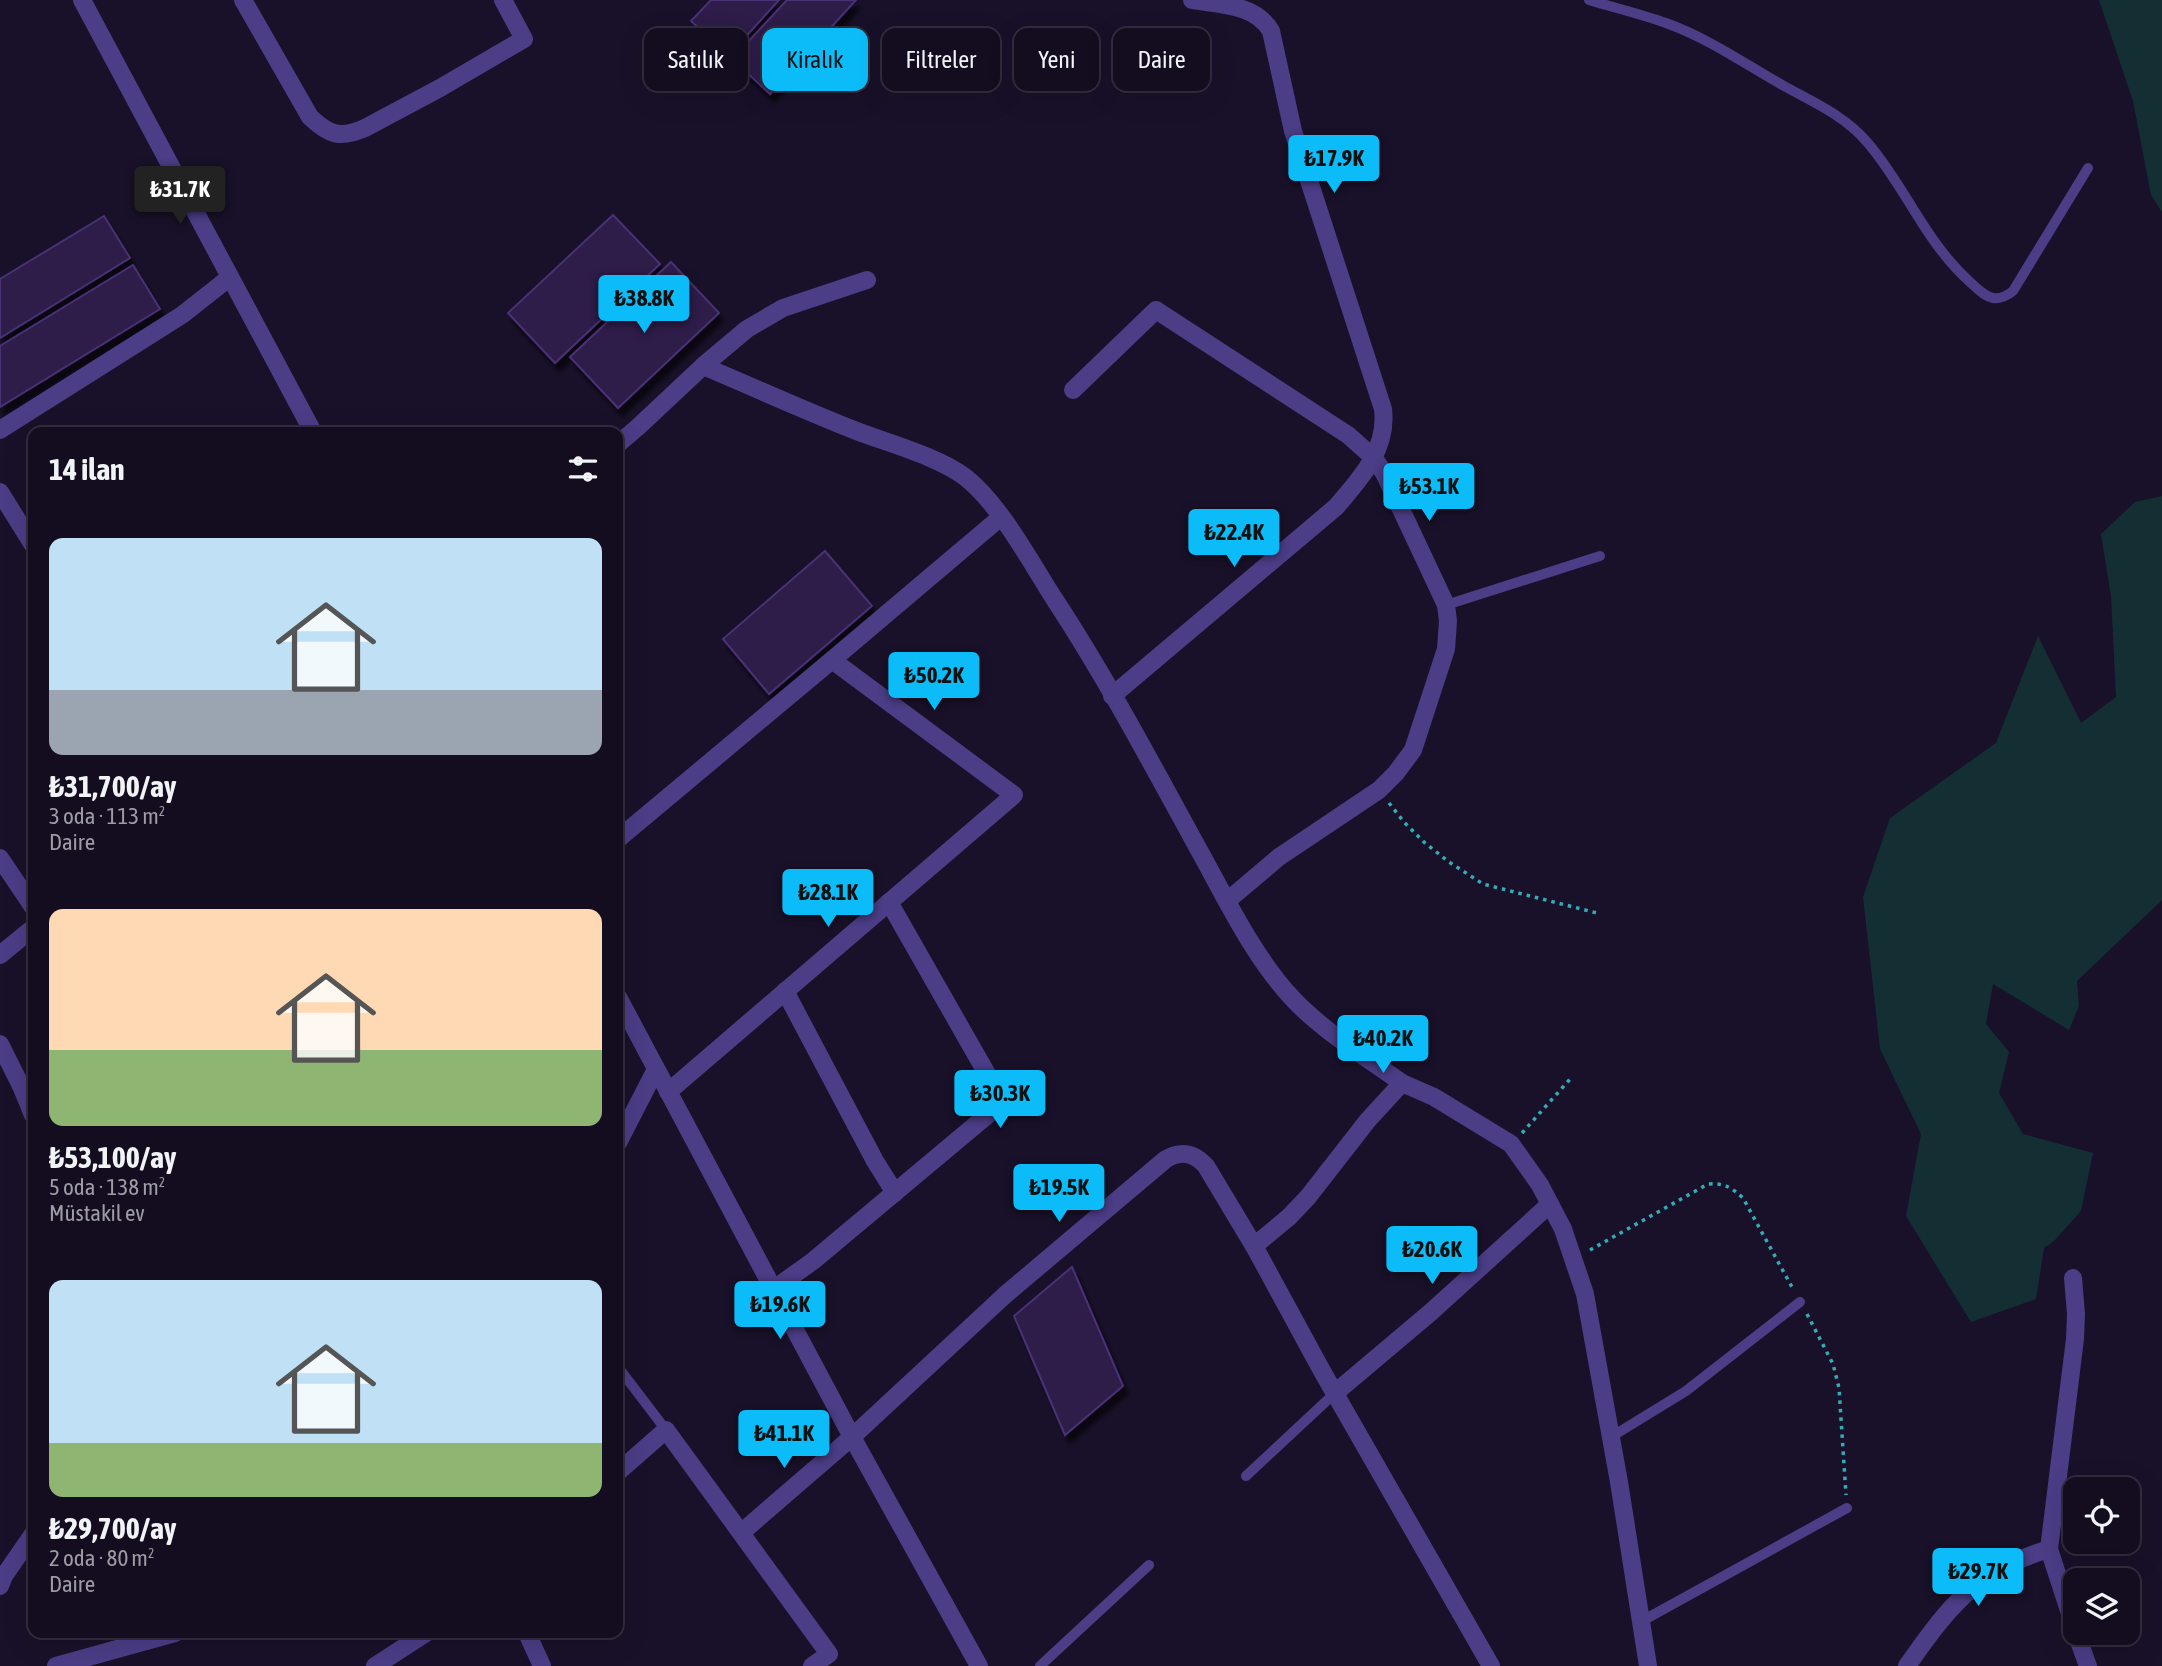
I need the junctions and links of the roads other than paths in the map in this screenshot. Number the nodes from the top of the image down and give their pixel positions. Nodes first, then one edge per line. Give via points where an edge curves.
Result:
1 (82, 0) edge
2 (243, 0) edge
3 (503, 0) edge
4 (1192, 0) edge
5 (1589, 0) edge
6 (2088, 168) dead end
7 (229, 278) junction
8 (867, 279) dead end
9 (703, 366) junction
10 (1073, 390) dead end
11 (310, 427) edge
12 (0, 430) edge
13 (623, 440) edge
14 (1374, 458) junction
15 (0, 492) edge
16 (1001, 517) junction
17 (28, 537) edge
18 (1600, 555) dead end
19 (1447, 605) junction
20 (832, 660) junction
21 (1112, 696) junction
22 (623, 835) edge
23 (0, 858) edge
24 (28, 900) edge
25 (1227, 901) junction
26 (889, 902) junction
27 (28, 932) edge
28 (0, 956) edge
29 (785, 991) junction
30 (623, 1006) edge
31 (0, 1044) edge
32 (656, 1069) junction
33 (1402, 1083) junction
34 (668, 1092) junction
35 (28, 1103) edge
36 (623, 1133) edge
37 (895, 1193) junction
38 (1550, 1204) junction
39 (1254, 1246) junction
40 (2073, 1278) dead end
41 (774, 1289) junction
42 (1800, 1302) road end
43 (623, 1374) edge
44 (1335, 1393) junction
45 (666, 1430) junction
46 (852, 1437) junction
47 (1611, 1437) junction
48 (623, 1468) edge
49 (1246, 1476) dead end
50 (1847, 1508) road end
51 (742, 1532) junction
52 (28, 1541) edge
53 (2049, 1549) junction
54 (1149, 1565) dead end
55 (1, 1577) edge
56 (2063, 1592) edge
57 (1642, 1621) junction
58 (157, 1638) edge
59 (403, 1638) edge
60 (529, 1638) edge
61 (2081, 1645) edge
62 (833, 1660) edge
63 (57, 1666) edge
64 (375, 1666) edge
65 (542, 1666) edge
66 (812, 1666) edge
67 (979, 1666) edge
68 (1040, 1666) edge
69 (1491, 1666) edge
70 (1648, 1666) edge
71 (1907, 1666) edge
72 (2088, 1666) edge

1 - 7 street
2 - 3 street via 310,117 341,135 365,128 524,39
4 - 14 street via 1243,9 1262,19 1271,31 1293,131 1383,409 1382,438
5 - 6 lane via 1693,34 1840,117 1876,154 1943,253 1992,298 2013,292
7 - 11 street
7 - 12 street via 182,315
8 - 9 street via 782,308 747,329
9 - 13 street
9 - 16 street via 951,468 980,491
10 - 14 street via 1156,310 1348,435
14 - 19 street
14 - 21 street via 1320,522
15 - 17 street
16 - 20 street
16 - 21 street
18 - 19 lane
19 - 25 street via 1446,649 1413,750 1396,773
20 - 22 street
20 - 26 street via 1014,795
21 - 25 street
23 - 24 street
25 - 33 street via 1268,969 1293,999
26 - 29 street
26 - 37 street via 1003,1102
27 - 28 street
29 - 34 street
29 - 37 street
30 - 32 street
31 - 35 street
32 - 34 street
32 - 36 street
33 - 38 street via 1511,1144
33 - 39 street via 1367,1120 1308,1198
34 - 41 street
37 - 41 street
38 - 44 street
38 - 47 street via 1585,1294
39 - 44 street
39 - 46 street via 1206,1166 1191,1154 1174,1154 1005,1295
40 - 53 street via 2075,1339
41 - 46 street
42 - 47 lane via 1686,1391
43 - 45 lane
44 - 49 lane
44 - 69 street
45 - 48 street
45 - 51 street
46 - 51 street
46 - 67 street
47 - 57 street
50 - 57 lane
51 - 62 street
52 - 55 street
53 - 56 street
53 - 71 street via 1980,1581 1942,1617
54 - 68 lane
57 - 70 street
58 - 63 street
59 - 64 street
60 - 65 street
61 - 72 street
62 - 66 street

